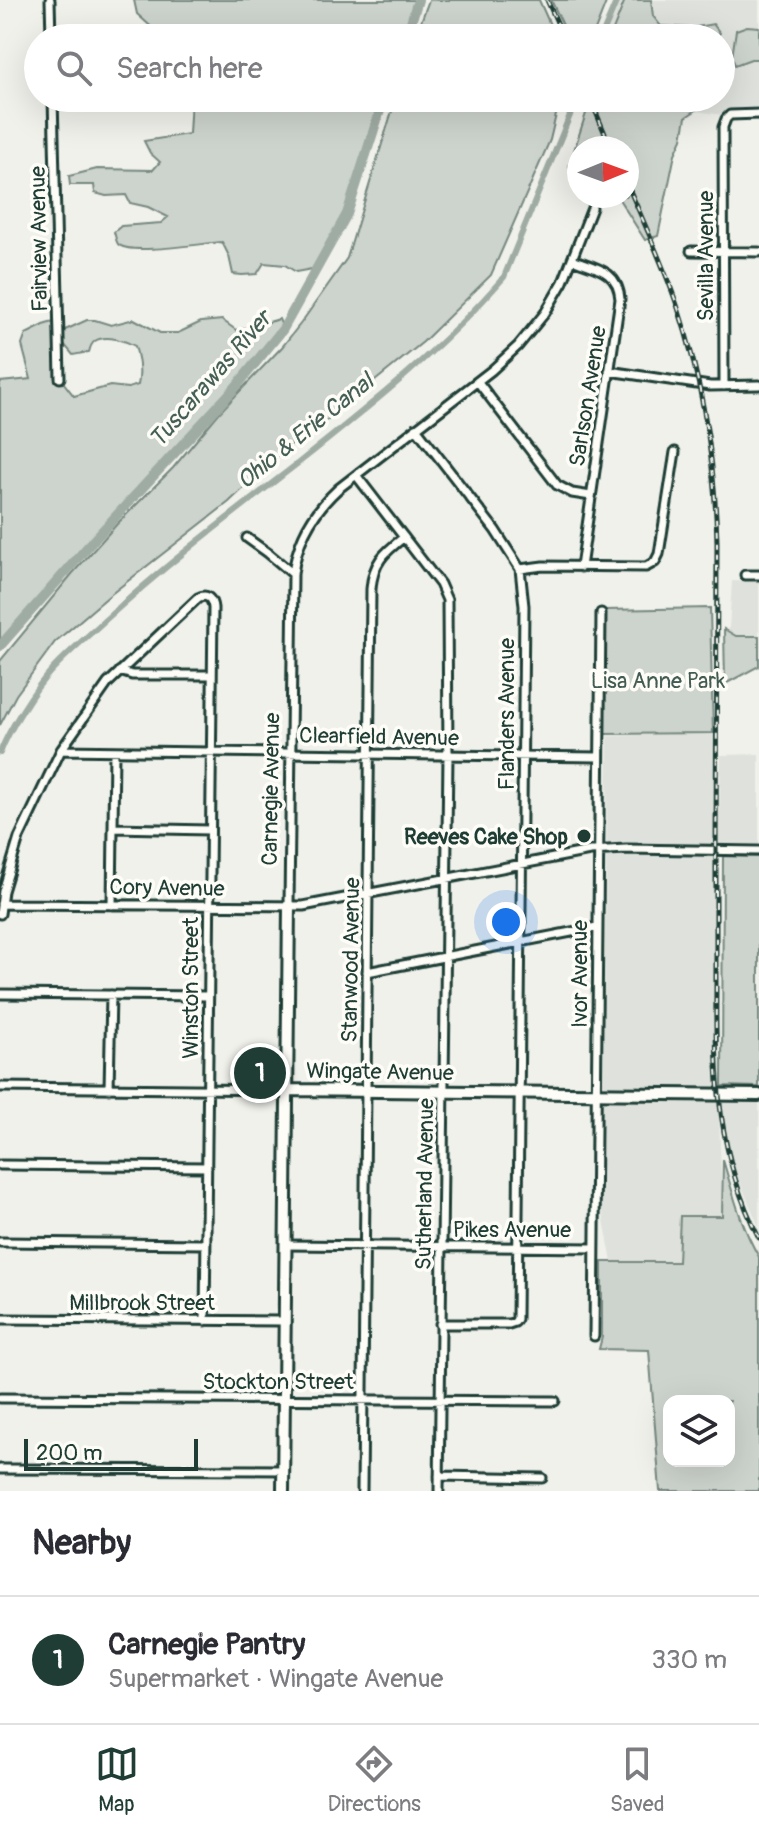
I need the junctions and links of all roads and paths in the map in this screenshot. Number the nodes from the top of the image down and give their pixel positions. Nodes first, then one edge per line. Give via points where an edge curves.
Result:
1 (50, 0) edge
2 (51, 24) edge
3 (53, 112) edge
4 (759, 114) edge
5 (592, 208) dead end
6 (691, 251) dead end
7 (722, 252) junction
8 (759, 252) edge
9 (572, 259) junction
10 (609, 371) junction
11 (60, 378) dead end
12 (478, 382) junction
13 (759, 385) edge
14 (724, 386) junction
15 (416, 428) junction
16 (675, 452) dead end
17 (356, 475) junction
18 (591, 496) junction
19 (404, 537) junction
20 (247, 538) dead end
21 (581, 567) junction
22 (520, 569) junction
23 (293, 574) junction
24 (745, 575) dead end
25 (759, 575) edge
26 (601, 613) dead end
27 (120, 671) junction
28 (212, 675) junction
29 (61, 750) junction
30 (114, 751) junction
31 (211, 752) junction
32 (290, 753) junction
33 (370, 754) junction
34 (448, 755) junction
35 (523, 756) junction
36 (599, 757) junction
37 (113, 828) junction
38 (210, 830) junction
39 (599, 850) junction
40 (759, 851) edge
41 (522, 863) junction
42 (445, 877) junction
43 (368, 894) junction
44 (1, 904) edge
45 (112, 905) junction
46 (209, 906) junction
47 (289, 906) junction
48 (0, 914) edge
49 (597, 927) junction
50 (522, 941) junction
51 (444, 957) junction
52 (367, 972) junction
53 (0, 994) edge
54 (111, 995) junction
55 (208, 996) junction
56 (0, 1087) edge
57 (109, 1089) junction
58 (208, 1089) junction
59 (287, 1090) junction
60 (366, 1091) junction
61 (443, 1092) junction
62 (519, 1093) junction
63 (596, 1094) junction
64 (759, 1095) edge
65 (0, 1165) edge
66 (207, 1167) junction
67 (0, 1242) edge
68 (206, 1244) junction
69 (285, 1245) junction
70 (365, 1246) junction
71 (441, 1247) junction
72 (518, 1248) junction
73 (594, 1248) junction
74 (0, 1319) edge
75 (205, 1321) junction
76 (284, 1321) junction
77 (440, 1324) junction
78 (594, 1336) dead end
79 (0, 1398) edge
80 (284, 1398) junction
81 (363, 1399) junction
82 (440, 1400) junction
83 (555, 1401) dead end
84 (0, 1469) edge
85 (283, 1470) junction
86 (439, 1476) junction
87 (542, 1478) dead end
88 (283, 1491) edge
89 (362, 1491) edge
90 (439, 1491) edge

1 - 2 street
3 - 11 street, Fairview Avenue
4 - 7 street, Sevilla Avenue via 730,115 723,127
5 - 9 street, Carnegie Avenue
6 - 7 street
7 - 8 street
7 - 14 street, Sevilla Avenue
9 - 10 street, Sarlson Avenue via 608,273 619,289
9 - 12 street, Carnegie Avenue via 529,335
10 - 14 street
10 - 18 street, Sarlson Avenue
12 - 15 street, Carnegie Avenue
12 - 18 street via 557,485
13 - 14 street
15 - 17 street, Carnegie Avenue
15 - 22 street, Flanders Avenue
16 - 21 street via 655,562 646,567
17 - 19 street, Sutherland Avenue
17 - 23 street, Carnegie Avenue via 315,513
18 - 21 street, Sarlson Avenue
19 - 33 street, Stanwood Avenue via 384,554 372,576
19 - 34 street, Sutherland Avenue via 447,600
20 - 23 street
21 - 22 street
22 - 35 street, Flanders Avenue
23 - 32 street, Carnegie Avenue
24 - 25 street
26 - 36 street, Ivor Avenue
27 - 28 street
27 - 28 street, Winston Street via 204,596 213,608
27 - 29 street
28 - 31 street, Winston Street
29 - 30 street, Clearfield Avenue
29 - 44 street via 19,838
30 - 31 street, Clearfield Avenue
30 - 37 street
31 - 32 street, Clearfield Avenue
31 - 38 street, Winston Street
32 - 33 street, Clearfield Avenue
32 - 47 street, Carnegie Avenue
33 - 34 street, Clearfield Avenue
33 - 43 street, Stanwood Avenue
34 - 35 street, Clearfield Avenue
34 - 42 street, Sutherland Avenue
35 - 36 street, Clearfield Avenue
35 - 41 street, Flanders Avenue
36 - 39 street, Ivor Avenue
37 - 38 street
37 - 45 street
38 - 46 street, Winston Street
39 - 40 street, Cory Avenue
39 - 41 street, Cory Avenue
39 - 49 street, Ivor Avenue
41 - 42 street, Cory Avenue
41 - 50 street, Flanders Avenue
42 - 43 street, Cory Avenue
42 - 51 street, Sutherland Avenue
43 - 47 street, Cory Avenue
43 - 52 street, Stanwood Avenue
44 - 45 street, Cory Avenue
44 - 48 street
45 - 46 street, Cory Avenue
46 - 47 street, Cory Avenue
46 - 55 street, Winston Street
47 - 59 street, Carnegie Avenue
49 - 50 street
49 - 63 street, Ivor Avenue
50 - 51 street
50 - 62 street, Flanders Avenue
51 - 52 street
51 - 61 street, Sutherland Avenue
52 - 60 street, Stanwood Avenue
53 - 54 street
54 - 55 street
54 - 57 street
55 - 58 street, Winston Street
56 - 57 street, Wingate Avenue
57 - 58 street, Wingate Avenue
58 - 59 street, Wingate Avenue
58 - 66 street, Winston Street
59 - 60 street, Wingate Avenue
59 - 69 street, Carnegie Avenue
60 - 61 street, Wingate Avenue
60 - 70 street, Stanwood Avenue
61 - 62 street, Wingate Avenue
61 - 71 street, Sutherland Avenue
62 - 63 street, Wingate Avenue
62 - 72 street, Flanders Avenue
63 - 64 street, Wingate Avenue
63 - 73 street, Ivor Avenue
65 - 66 street
66 - 68 street, Winston Street
67 - 68 street
68 - 75 street, Winston Street
69 - 70 street, Pikes Avenue
69 - 76 street, Carnegie Avenue
70 - 71 street, Pikes Avenue
70 - 81 street, Stanwood Avenue
71 - 72 street, Pikes Avenue
71 - 77 street, Sutherland Avenue
72 - 73 street, Pikes Avenue
72 - 77 street, Flanders Avenue via 515,1322
73 - 78 street, Ivor Avenue
74 - 75 street, Millbrook Street
75 - 76 street, Millbrook Street
76 - 80 street, Carnegie Avenue
77 - 82 street, Sutherland Avenue
79 - 80 street, Stockton Street
80 - 81 street, Stockton Street
80 - 85 street, Carnegie Avenue
81 - 82 street, Stockton Street
81 - 89 street, Stanwood Avenue
82 - 83 street, Stockton Street
82 - 86 street, Sutherland Avenue
84 - 85 street
85 - 88 street, Carnegie Avenue
86 - 87 street
86 - 90 street, Sutherland Avenue

